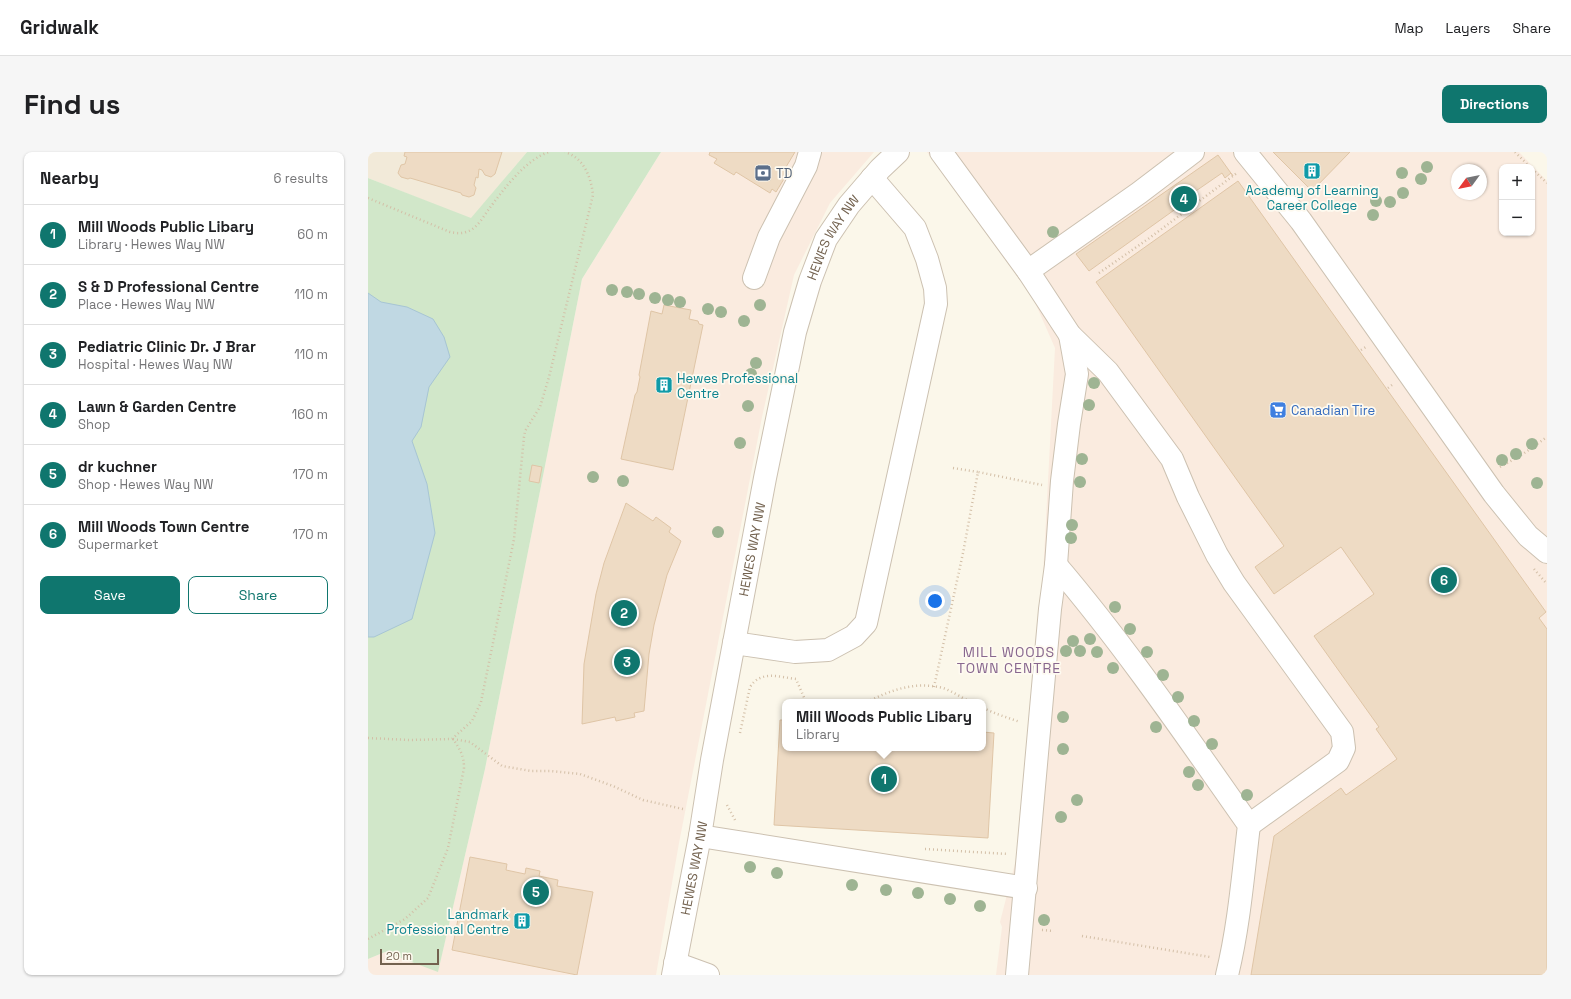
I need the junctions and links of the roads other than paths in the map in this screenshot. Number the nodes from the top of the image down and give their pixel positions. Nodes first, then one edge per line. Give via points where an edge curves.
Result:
1 (810, 152) edge
2 (898, 152) edge
3 (941, 152) edge
4 (1193, 152) edge
5 (1245, 152) edge
6 (872, 178) junction
7 (1028, 271) junction
8 (754, 278) dead end
9 (1070, 335) junction
10 (1547, 552) edge
11 (1056, 565) junction
12 (734, 643) junction
13 (1249, 825) junction
14 (700, 836) junction
15 (1026, 888) junction
16 (1222, 966) edge
17 (674, 969) edge
18 (708, 975) edge
19 (1017, 975) edge

1 - 8 street via 806,166 769,237
2 - 6 street, HEWES WAY NW
3 - 7 street
4 - 7 street
5 - 10 street via 1301,221 1494,494 1528,536
6 - 12 street, HEWES WAY NW via 849,205 826,239 795,332
6 - 12 street via 915,228 927,259 935,288 936,304 866,624 854,636 828,650 794,652
7 - 9 street
9 - 11 street via 1078,374 1062,481
9 - 13 street via 1108,372 1172,459 1217,555 1234,583 1342,732 1344,748 1338,761
11 - 13 street via 1141,674
11 - 15 street
12 - 14 street, HEWES WAY NW
13 - 16 street via 1236,930
14 - 15 street
14 - 17 street, HEWES WAY NW
15 - 19 street
17 - 18 street

